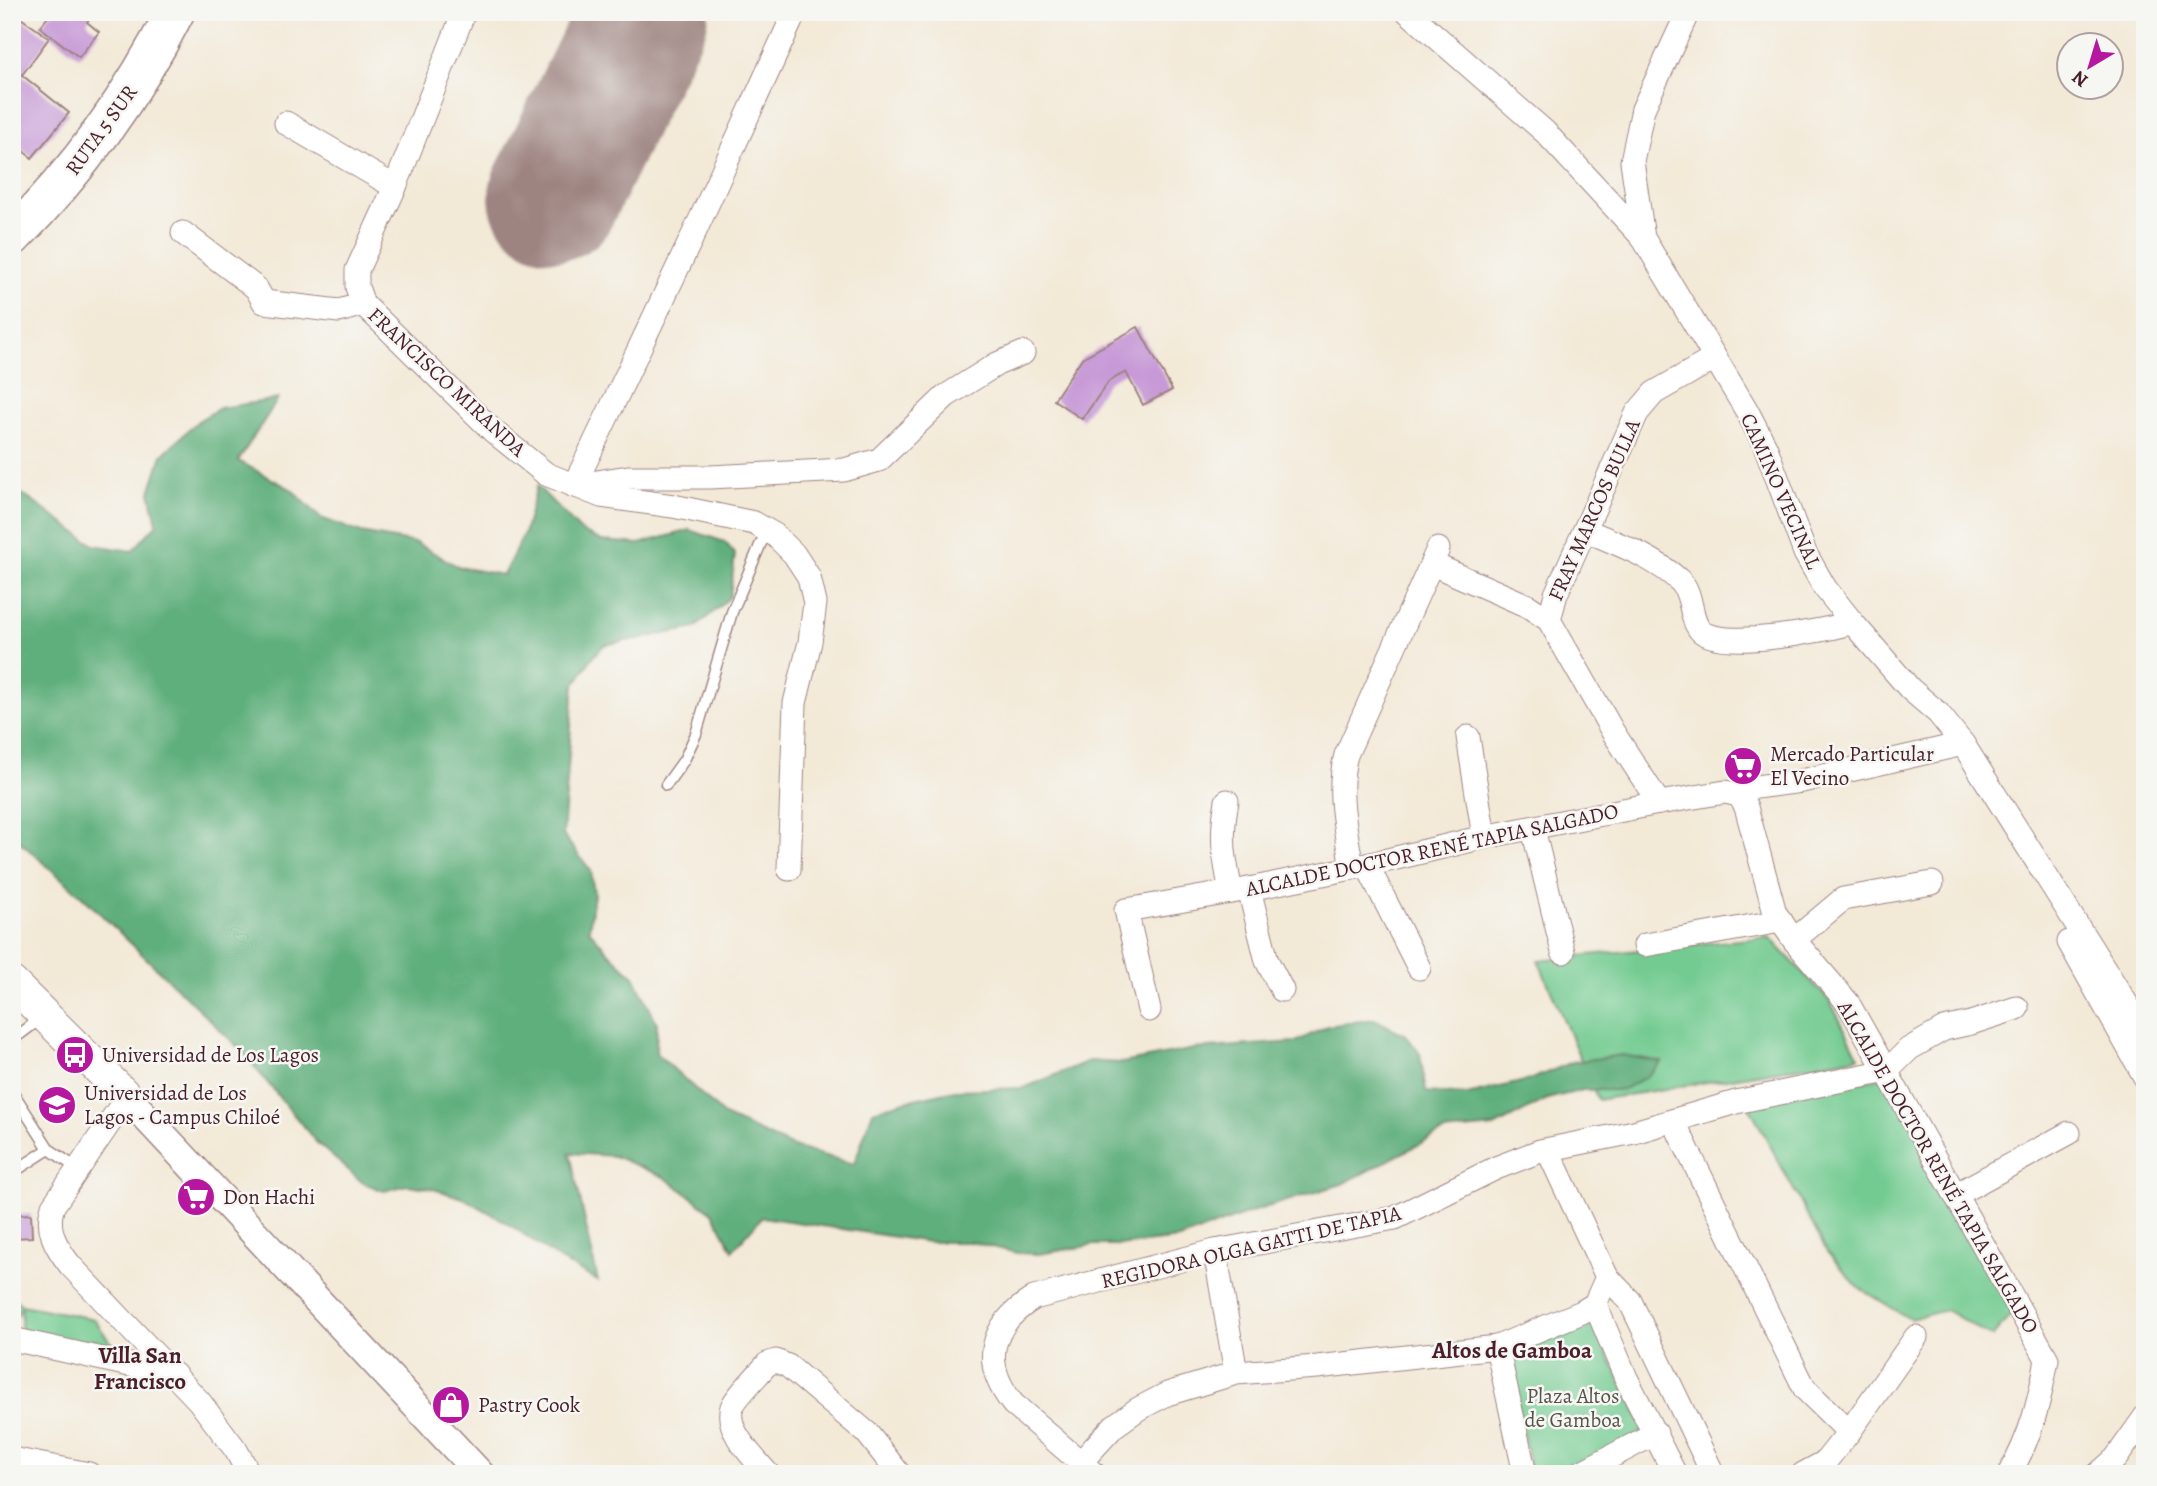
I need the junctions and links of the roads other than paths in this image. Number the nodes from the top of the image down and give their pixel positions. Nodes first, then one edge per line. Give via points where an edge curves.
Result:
1 (175, 12) edge
2 (464, 12) edge
3 (795, 12) edge
4 (1408, 12) edge
5 (1688, 12) edge
6 (286, 123) dead end
7 (395, 187) junction
8 (183, 233) dead end
9 (12, 237) edge
10 (1643, 237) junction
11 (363, 304) junction
12 (1023, 354) dead end
13 (1715, 358) junction
14 (574, 486) junction
15 (1586, 530) junction
16 (769, 531) junction
17 (1549, 620) junction
18 (1852, 622) junction
19 (1468, 737) dead end
20 (1963, 744) junction
21 (666, 785) dead end
22 (1738, 795) junction
23 (1227, 801) dead end
24 (1659, 803) junction
25 (2012, 819) junction
26 (1533, 828) junction
27 (1484, 837) junction
28 (1360, 866) junction
29 (789, 869) dead end
30 (1932, 883) dead end
31 (1240, 890) junction
32 (1781, 921) junction
33 (1794, 940) junction
34 (1645, 945) dead end
35 (1563, 952) dead end
36 (1419, 968) dead end
37 (1282, 990) dead end
38 (25, 1004) edge
39 (2017, 1008) dead end
40 (1149, 1010) dead end
41 (2145, 1033) edge
42 (12, 1040) edge
43 (1886, 1071) junction
44 (2145, 1077) edge
45 (12, 1091) edge
46 (127, 1097) junction
47 (1674, 1122) junction
48 (2069, 1133) dead end
49 (49, 1149) junction
50 (1553, 1149) junction
51 (78, 1169) junction
52 (12, 1173) edge
53 (1955, 1195) junction
54 (1214, 1251) junction
55 (1607, 1277) junction
56 (1595, 1304) junction
57 (1916, 1336) dead end
58 (12, 1339) edge
59 (1497, 1347) junction
60 (1236, 1373) junction
61 (175, 1375) junction
62 (2145, 1417) edge
63 (1849, 1432) junction
64 (1656, 1433) junction
65 (12, 1459) edge
66 (1087, 1468) edge
67 (89, 1474) edge
68 (249, 1474) edge
69 (480, 1474) edge
70 (768, 1474) edge
71 (898, 1474) edge
72 (1525, 1474) edge
73 (1578, 1474) edge
74 (1675, 1474) edge
75 (1713, 1474) edge
76 (1803, 1474) edge
77 (2009, 1474) edge
78 (2098, 1474) edge

1 - 9 highway, RUTA 5 SUR via 115,113 59,187
2 - 7 street, FRANCISCO MIRANDA
3 - 14 street
4 - 10 street, CAMINO VECINAL via 1545,132
5 - 10 street via 1643,109 1632,161
6 - 7 street
7 - 11 street, FRANCISCO MIRANDA via 357,270
8 - 11 street via 256,288 264,302 339,311
10 - 13 street, CAMINO VECINAL
11 - 14 street, FRANCISCO MIRANDA via 494,431 546,474
12 - 14 street via 997,364 946,396 879,460 844,470 628,477
13 - 15 street, FRAY MARCOS BULLA via 1654,393 1637,413
13 - 18 street, CAMINO VECINAL via 1766,448 1805,553
14 - 16 street, FRANCISCO MIRANDA via 601,496 754,523
15 - 17 street, FRAY MARCOS BULLA
15 - 18 street via 1639,554 1684,584 1700,631 1710,637 1733,640 1784,635 1835,629
16 - 21 lane via 732,612 696,734
16 - 29 street, FRANCISCO MIRANDA via 802,566 815,603 795,703
17 - 24 street
17 - 28 street via 1435,556 1341,774 1341,793
18 - 20 street, CAMINO VECINAL
19 - 27 street
20 - 22 street, ALCALDE DOCTOR RENÉ TAPIA SALGADO via 1802,781 1748,788
20 - 25 street, CAMINO VECINAL
22 - 24 street, ALCALDE DOCTOR RENÉ TAPIA SALGADO via 1725,792
22 - 32 street, ALCALDE DOCTOR RENÉ TAPIA SALGADO via 1746,807
23 - 31 street via 1222,844
24 - 26 street, ALCALDE DOCTOR RENÉ TAPIA SALGADO
25 - 41 street, CAMINO VECINAL
25 - 44 street via 2033,876
26 - 27 street, ALCALDE DOCTOR RENÉ TAPIA SALGADO
26 - 35 street
27 - 28 street, ALCALDE DOCTOR RENÉ TAPIA SALGADO
28 - 31 street, ALCALDE DOCTOR RENÉ TAPIA SALGADO
28 - 36 street
30 - 33 street via 1843,899
31 - 37 street
31 - 40 street, ALCALDE DOCTOR RENÉ TAPIA SALGADO via 1126,910
32 - 33 street, ALCALDE DOCTOR RENÉ TAPIA SALGADO
32 - 34 street
33 - 43 street, ALCALDE DOCTOR RENÉ TAPIA SALGADO via 1848,1003
38 - 42 lane
38 - 46 main road
39 - 43 street via 1944,1029 1909,1049
43 - 47 street, REGIDORA OLGA GATTI DE TAPIA via 1736,1102
43 - 53 street, ALCALDE DOCTOR RENÉ TAPIA SALGADO
45 - 49 lane
46 - 51 street
46 - 69 street
47 - 50 street, REGIDORA OLGA GATTI DE TAPIA
47 - 63 street via 1805,1389
48 - 53 street
49 - 51 lane
49 - 52 lane
50 - 54 street, REGIDORA OLGA GATTI DE TAPIA via 1496,1168 1395,1218
50 - 55 street via 1551,1157
51 - 61 street via 50,1213 57,1249
53 - 77 street, ALCALDE DOCTOR RENÉ TAPIA SALGADO via 2047,1359 2039,1405
54 - 60 street
54 - 66 street, REGIDORA OLGA GATTI DE TAPIA via 1034,1298 1000,1327 994,1356 1002,1390
55 - 56 street
55 - 75 street via 1630,1301
56 - 59 street
56 - 64 street via 1626,1378
57 - 63 street
58 - 61 street
59 - 60 street
59 - 72 street
60 - 66 street via 1167,1394 1138,1409 1114,1426
61 - 68 street via 236,1450
62 - 78 street via 2116,1458
63 - 76 street via 1825,1462
64 - 73 street
64 - 74 street
65 - 67 street
70 - 71 street via 742,1444 731,1420 732,1406 767,1364 776,1361 788,1366 867,1433

